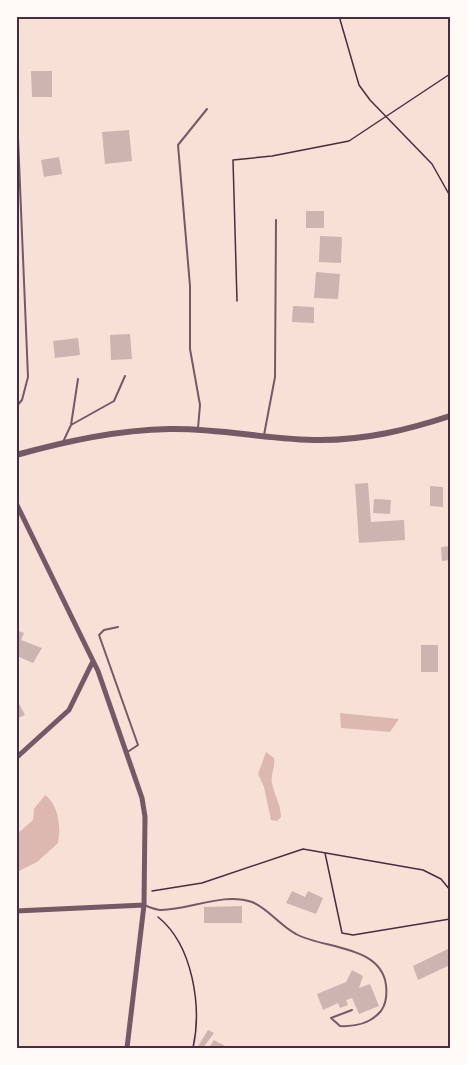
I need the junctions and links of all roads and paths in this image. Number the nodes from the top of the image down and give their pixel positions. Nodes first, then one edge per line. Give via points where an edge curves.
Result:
1 (339, 16) edge
2 (450, 74) edge
3 (207, 109) dead end
4 (18, 138) edge
5 (450, 196) edge
6 (276, 220) dead end
7 (237, 301) dead end
8 (125, 376) dead end
9 (78, 379) dead end
10 (16, 407) edge
11 (450, 417) edge
12 (71, 424) junction
13 (197, 430) junction
14 (264, 436) junction
15 (63, 442) junction
16 (16, 455) edge
17 (16, 503) edge
18 (118, 627) dead end
19 (93, 661) junction
20 (125, 754) junction
21 (16, 758) edge
22 (324, 852) junction
23 (450, 890) edge
24 (142, 893) junction
25 (144, 905) junction
26 (16, 911) edge
27 (450, 919) edge
28 (352, 1011) dead end
29 (127, 1048) edge
30 (193, 1048) edge

1 - 5 path via 359,85 432,164
2 - 7 path via 350,141 232,160
3 - 13 lane via 177,145 190,286 190,350 200,405
4 - 10 lane via 28,377
6 - 14 lane via 275,377
8 - 12 lane via 114,401
9 - 12 lane
11 - 14 street via 402,432 363,438
12 - 15 lane
13 - 14 street
13 - 15 street via 125,431
15 - 16 street
17 - 19 street
18 - 20 lane via 99,635 138,745
19 - 20 street
19 - 21 street via 69,710
20 - 24 street via 145,817
22 - 23 path via 423,870 441,879
22 - 24 path via 303,849 202,884
22 - 27 path via 342,933
24 - 25 street
25 - 26 street
25 - 28 lane via 160,910 212,902 251,902 294,933 368,958 386,980 386,1001 374,1018 361,1024 340,1026 331,1018
25 - 29 street
25 - 30 path via 165,923 179,943 196,992 198,1012

